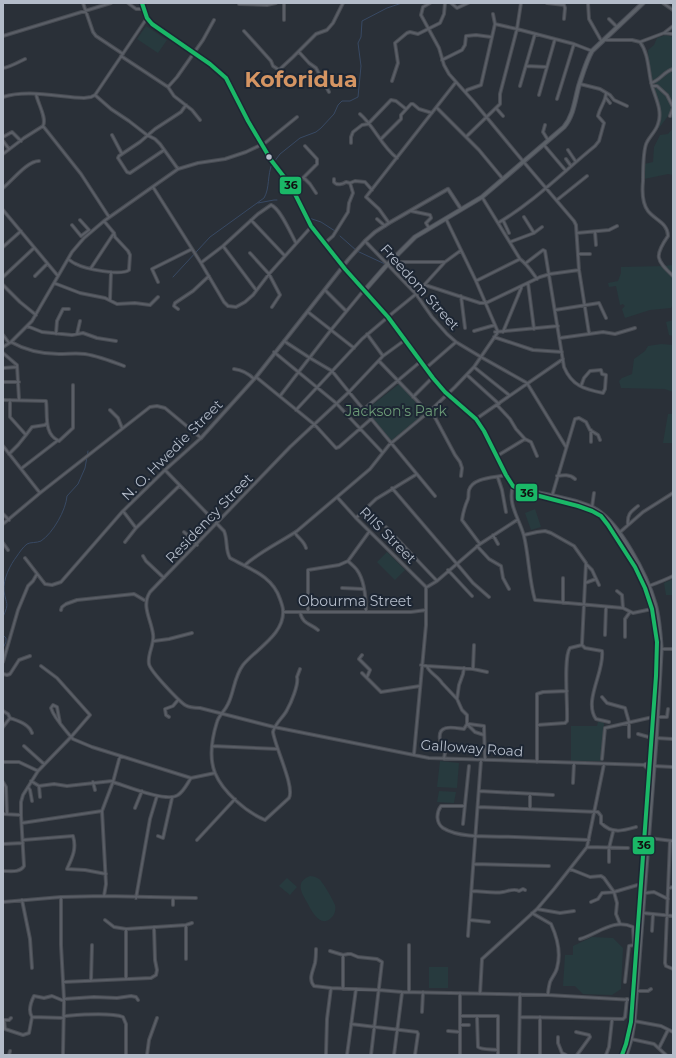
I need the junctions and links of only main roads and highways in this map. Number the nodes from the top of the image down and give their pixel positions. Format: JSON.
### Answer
{"nodes":[{"id":1,"x":142,"y":3,"type":"edge"},
{"id":2,"x":643,"y":3,"type":"edge"},
{"id":3,"x":365,"y":290,"type":"junction"},
{"id":4,"x":406,"y":339,"type":"junction"},
{"id":5,"x":448,"y":394,"type":"junction"},
{"id":6,"x":540,"y":495,"type":"junction"},
{"id":7,"x":578,"y":504,"type":"junction"},
{"id":8,"x":647,"y":587,"type":"junction"},
{"id":9,"x":656,"y":705,"type":"junction"},
{"id":10,"x":654,"y":738,"type":"junction"},
{"id":11,"x":651,"y":759,"type":"junction"},
{"id":12,"x":652,"y":765,"type":"junction"},
{"id":13,"x":650,"y":770,"type":"junction"},
{"id":14,"x":643,"y":894,"type":"junction"},
{"id":15,"x":636,"y":987,"type":"junction"},
{"id":16,"x":622,"y":1055,"type":"edge"},
{"id":17,"x":626,"y":1055,"type":"edge"}],
"edges":[{"from":1,"to":3,"type":"main road"},
{"from":2,"to":3,"type":"main road"},
{"from":3,"to":4,"type":"main road"},
{"from":4,"to":5,"type":"main road"},
{"from":4,"to":5,"type":"main road"},
{"from":5,"to":6,"type":"main road"},
{"from":6,"to":7,"type":"main road"},
{"from":6,"to":7,"type":"main road"},
{"from":7,"to":8,"type":"main road"},
{"from":7,"to":8,"type":"main road"},
{"from":8,"to":9,"type":"main road"},
{"from":8,"to":9,"type":"main road"},
{"from":9,"to":10,"type":"main road"},
{"from":10,"to":11,"type":"main road"},
{"from":10,"to":12,"type":"main road"},
{"from":11,"to":12,"type":"main road"},
{"from":11,"to":13,"type":"main road"},
{"from":12,"to":13,"type":"main road"},
{"from":12,"to":14,"type":"main road"},
{"from":13,"to":14,"type":"main road"},
{"from":14,"to":15,"type":"main road"},
{"from":14,"to":15,"type":"main road"},
{"from":15,"to":16,"type":"main road"},
{"from":15,"to":17,"type":"main road"}]}
